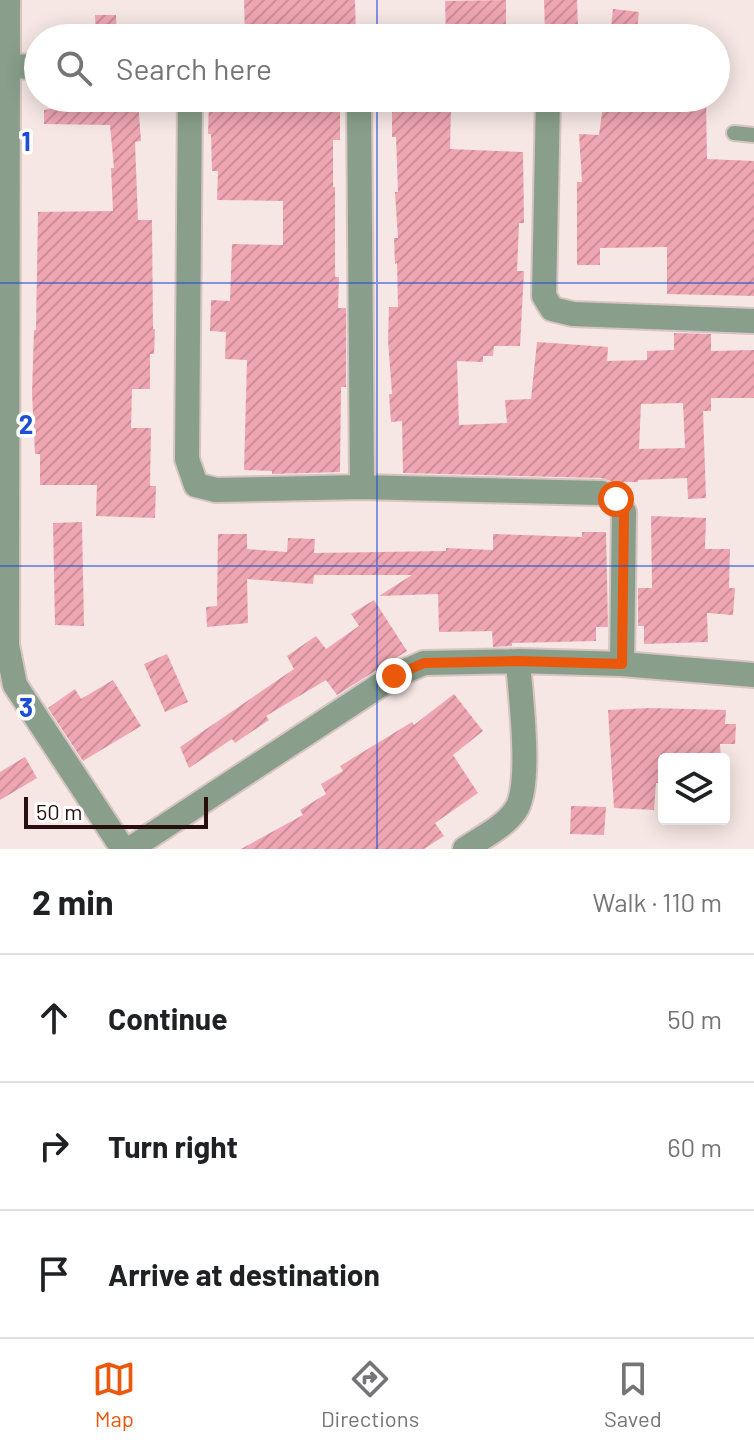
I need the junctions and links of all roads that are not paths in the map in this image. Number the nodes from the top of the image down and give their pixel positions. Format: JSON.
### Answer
{"nodes":[{"id":1,"x":8,"y":0,"type":"edge"},
{"id":2,"x":8,"y":66,"type":"junction"},
{"id":3,"x":24,"y":67,"type":"edge"},
{"id":4,"x":190,"y":112,"type":"edge"},
{"id":5,"x":359,"y":112,"type":"edge"},
{"id":6,"x":548,"y":112,"type":"edge"},
{"id":7,"x":734,"y":133,"type":"dead end"},
{"id":8,"x":754,"y":135,"type":"edge"},
{"id":9,"x":754,"y":321,"type":"edge"},
{"id":10,"x":362,"y":487,"type":"junction"},
{"id":11,"x":518,"y":661,"type":"junction"},
{"id":12,"x":622,"y":664,"type":"junction"},
{"id":13,"x":754,"y":675,"type":"edge"},
{"id":14,"x":7,"y":684,"type":"edge"},
{"id":15,"x":123,"y":849,"type":"edge"},
{"id":16,"x":130,"y":849,"type":"edge"},
{"id":17,"x":465,"y":849,"type":"edge"}],
"edges":[{"from":1,"to":2,"type":"street"},
{"from":2,"to":3,"type":"street"},
{"from":2,"to":14,"type":"street"},
{"from":4,"to":10,"type":"street"},
{"from":5,"to":10,"type":"street"},
{"from":6,"to":9,"type":"street"},
{"from":7,"to":8,"type":"lane"},
{"from":10,"to":12,"type":"street"},
{"from":11,"to":12,"type":"street"},
{"from":11,"to":16,"type":"street"},
{"from":11,"to":17,"type":"street"},
{"from":12,"to":13,"type":"street"},
{"from":14,"to":15,"type":"street"}]}
